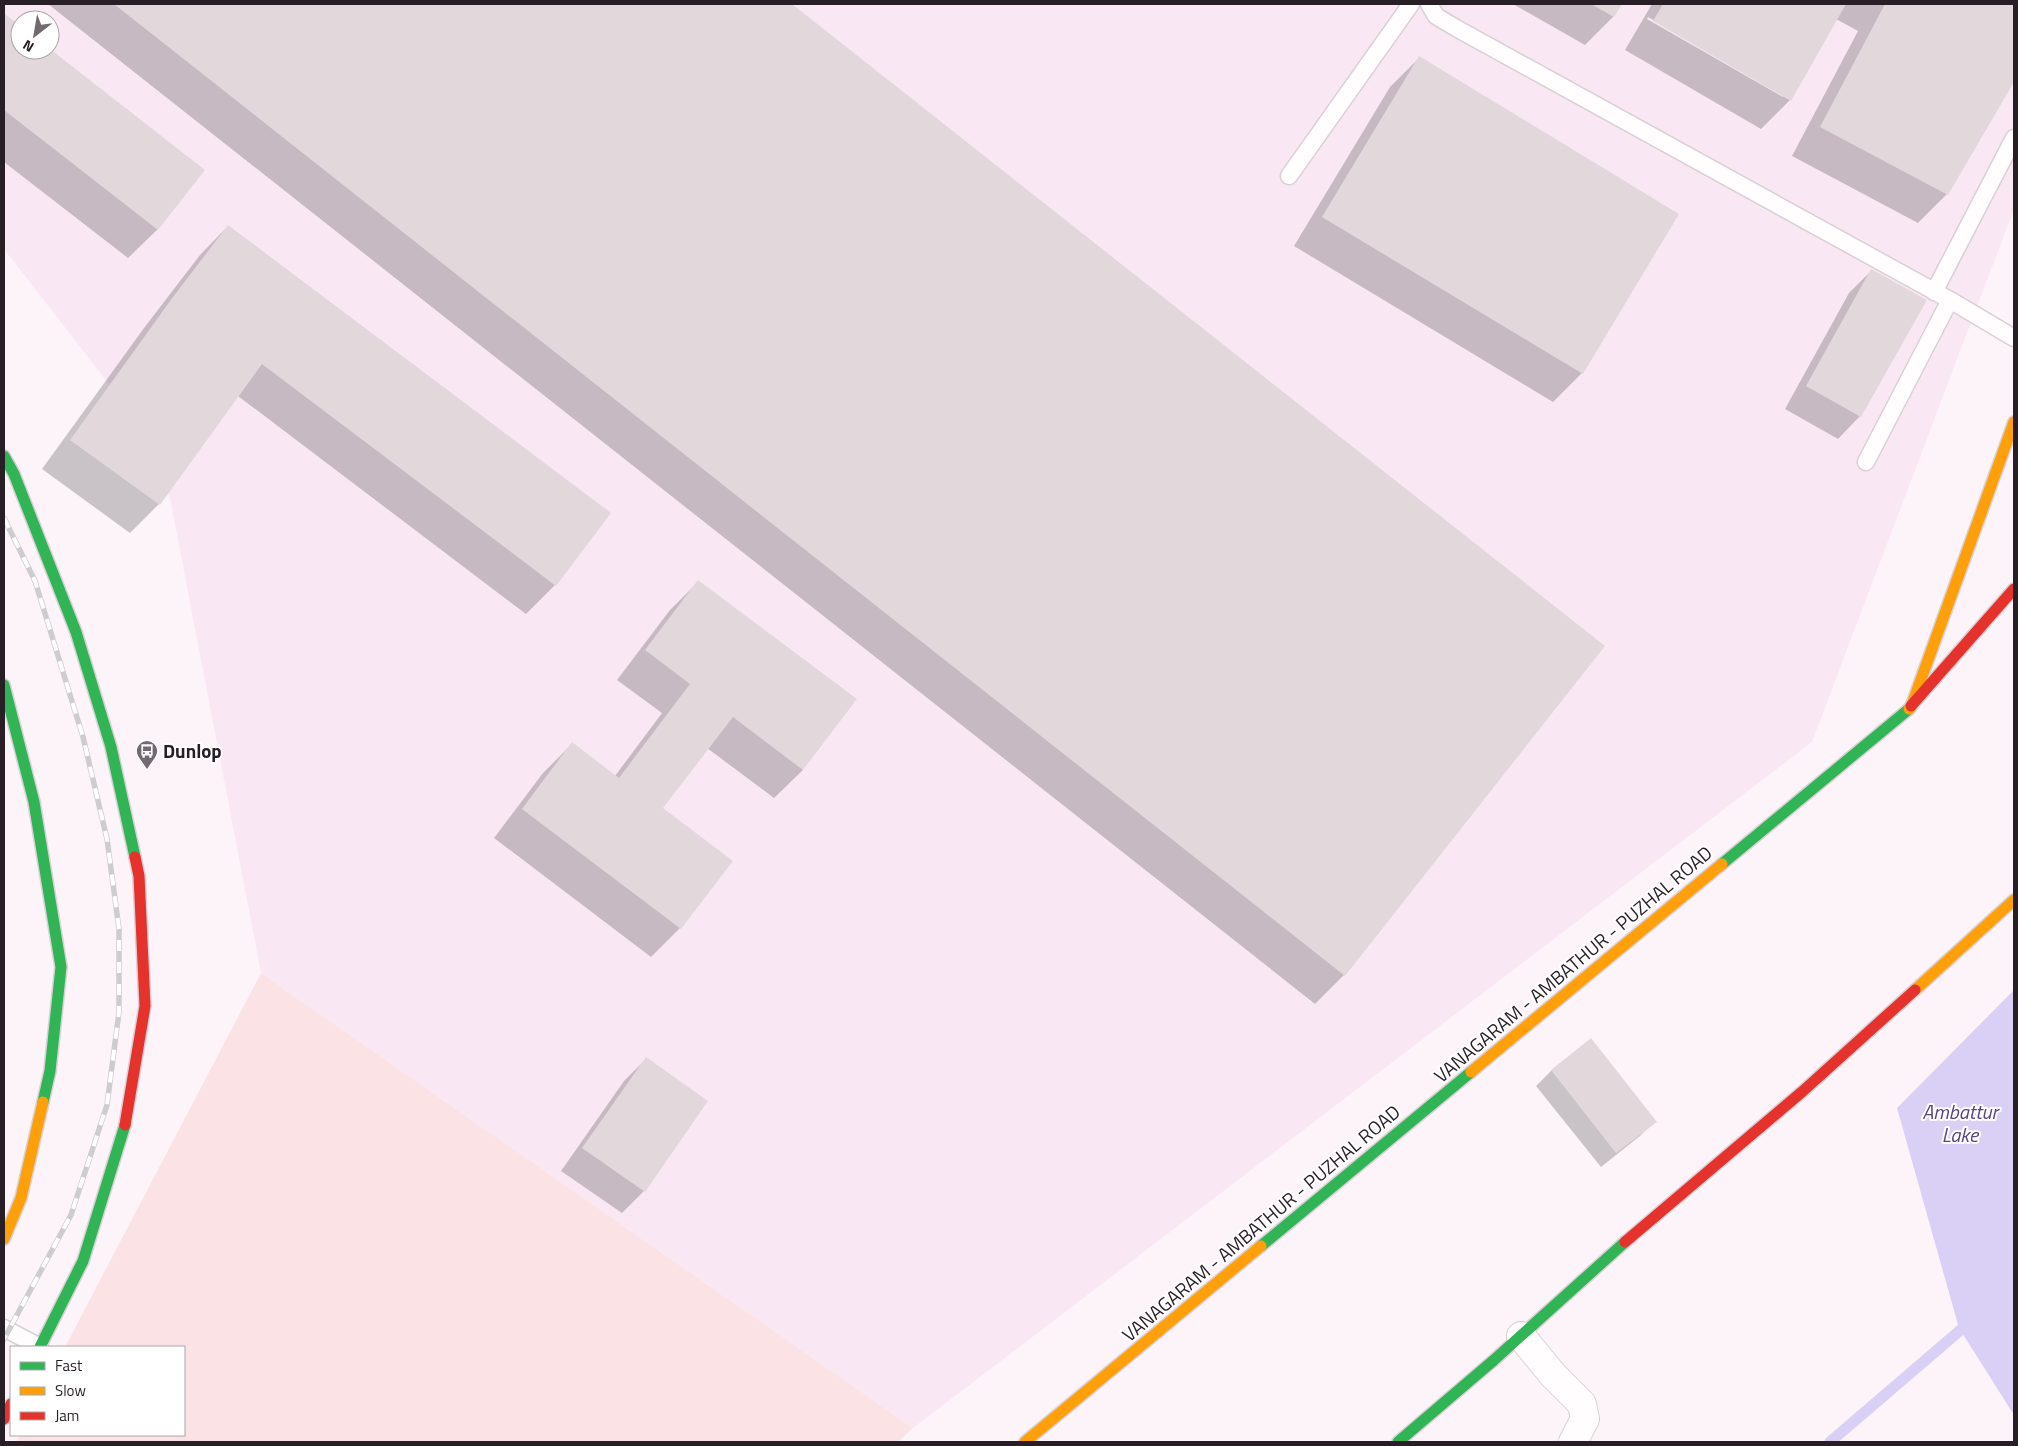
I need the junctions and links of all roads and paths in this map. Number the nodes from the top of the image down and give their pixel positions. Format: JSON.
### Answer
{"nodes":[{"id":1,"x":1411,"y":4,"type":"edge"},
{"id":2,"x":1429,"y":4,"type":"edge"},
{"id":3,"x":2014,"y":138,"type":"edge"},
{"id":4,"x":1289,"y":176,"type":"dead end"},
{"id":5,"x":1934,"y":292,"type":"junction"},
{"id":6,"x":1950,"y":300,"type":"junction"},
{"id":7,"x":2014,"y":338,"type":"edge"},
{"id":8,"x":2014,"y":422,"type":"edge"},
{"id":9,"x":4,"y":456,"type":"edge"},
{"id":10,"x":1866,"y":462,"type":"dead end"},
{"id":11,"x":2014,"y":589,"type":"edge"},
{"id":12,"x":4,"y":685,"type":"edge"},
{"id":13,"x":1911,"y":706,"type":"junction"},
{"id":14,"x":2014,"y":900,"type":"edge"},
{"id":15,"x":4,"y":1240,"type":"edge"},
{"id":16,"x":4,"y":1328,"type":"edge"},
{"id":17,"x":1521,"y":1336,"type":"junction"},
{"id":18,"x":38,"y":1346,"type":"edge"},
{"id":19,"x":40,"y":1346,"type":"edge"},
{"id":20,"x":10,"y":1406,"type":"edge"},
{"id":21,"x":4,"y":1419,"type":"edge"},
{"id":22,"x":1025,"y":1442,"type":"edge"},
{"id":23,"x":1398,"y":1442,"type":"edge"},
{"id":24,"x":1573,"y":1442,"type":"edge"}],
"edges":[{"from":1,"to":4,"type":"lane"},
{"from":2,"to":5,"type":"lane"},
{"from":3,"to":5,"type":"lane"},
{"from":5,"to":6,"type":"lane"},
{"from":6,"to":7,"type":"lane"},
{"from":6,"to":10,"type":"lane"},
{"from":8,"to":13,"type":"main road"},
{"from":9,"to":19,"type":"main road"},
{"from":11,"to":13,"type":"main road","name":"VANAGARAM - AMBATHUR - PUZHAL ROAD"},
{"from":12,"to":15,"type":"main road"},
{"from":13,"to":22,"type":"main road","name":"VANAGARAM - AMBATHUR - PUZHAL ROAD"},
{"from":14,"to":17,"type":"main road"},
{"from":16,"to":18,"type":"lane"},
{"from":17,"to":23,"type":"main road"},
{"from":17,"to":24,"type":"street"},
{"from":20,"to":21,"type":"main road"}]}
